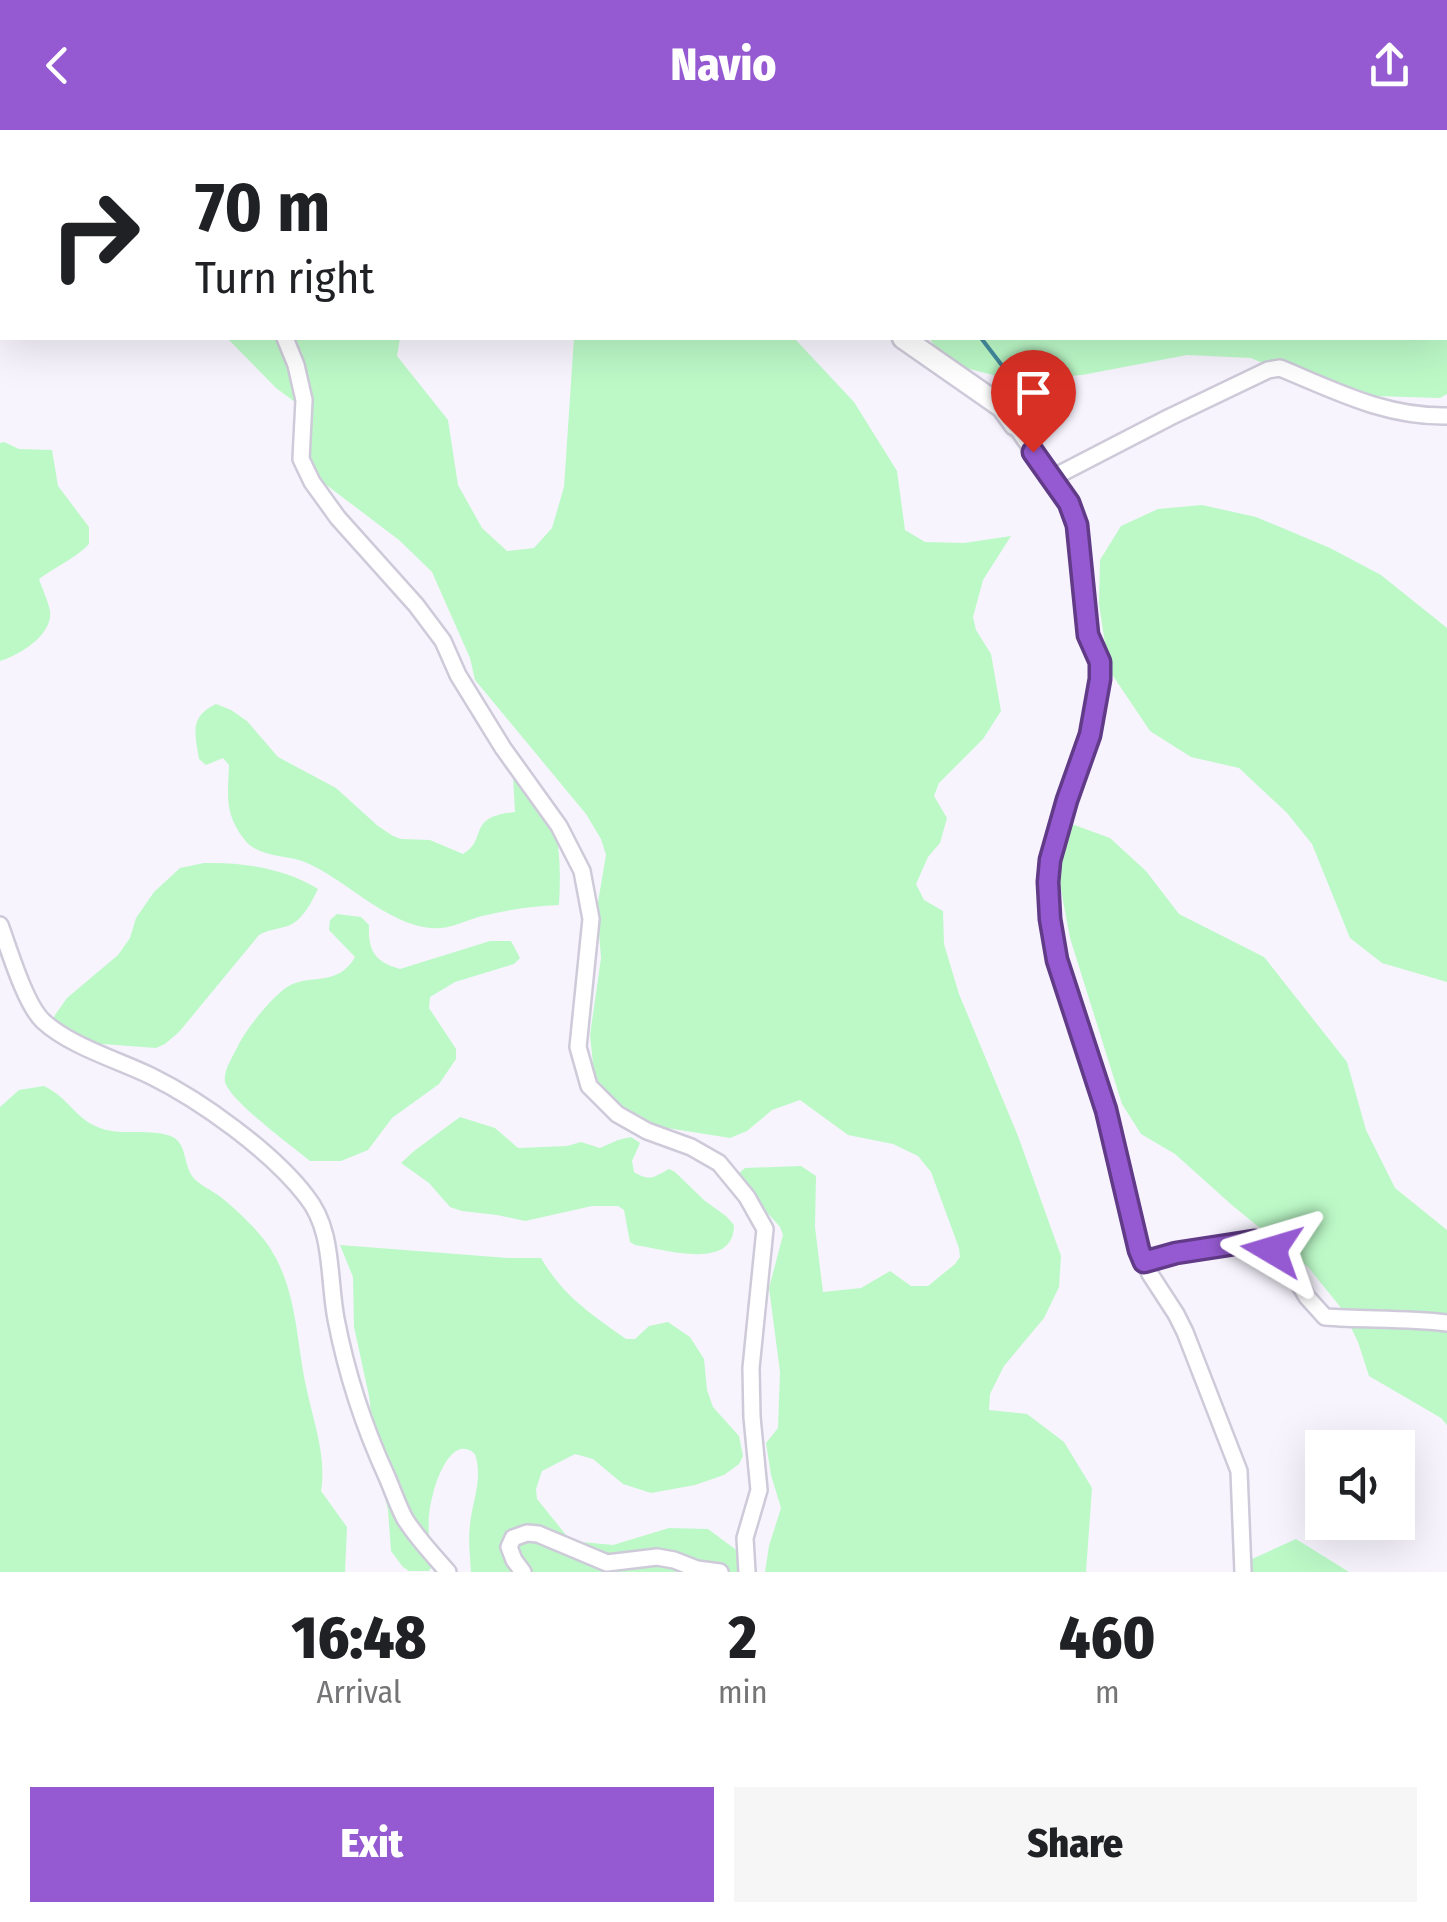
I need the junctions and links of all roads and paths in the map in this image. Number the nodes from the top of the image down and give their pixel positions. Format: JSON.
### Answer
{"nodes":[{"id":1,"x":285,"y":340,"type":"edge"},
{"id":2,"x":906,"y":340,"type":"edge"},
{"id":3,"x":1447,"y":416,"type":"edge"},
{"id":4,"x":1015,"y":425,"type":"joint"},
{"id":5,"x":1052,"y":478,"type":"junction"},
{"id":6,"x":0,"y":924,"type":"edge"},
{"id":7,"x":1144,"y":1262,"type":"junction"},
{"id":8,"x":1447,"y":1322,"type":"edge"},
{"id":9,"x":448,"y":1572,"type":"edge"},
{"id":10,"x":524,"y":1572,"type":"edge"},
{"id":11,"x":720,"y":1572,"type":"edge"},
{"id":12,"x":747,"y":1572,"type":"edge"},
{"id":13,"x":1243,"y":1572,"type":"edge"}],
"edges":[{"from":1,"to":12,"type":"street"},
{"from":2,"to":4,"type":"street"},
{"from":3,"to":5,"type":"street"},
{"from":4,"to":5,"type":"street"},
{"from":5,"to":7,"type":"street"},
{"from":6,"to":9,"type":"street"},
{"from":7,"to":8,"type":"street"},
{"from":7,"to":13,"type":"street"},
{"from":10,"to":11,"type":"street"}]}
